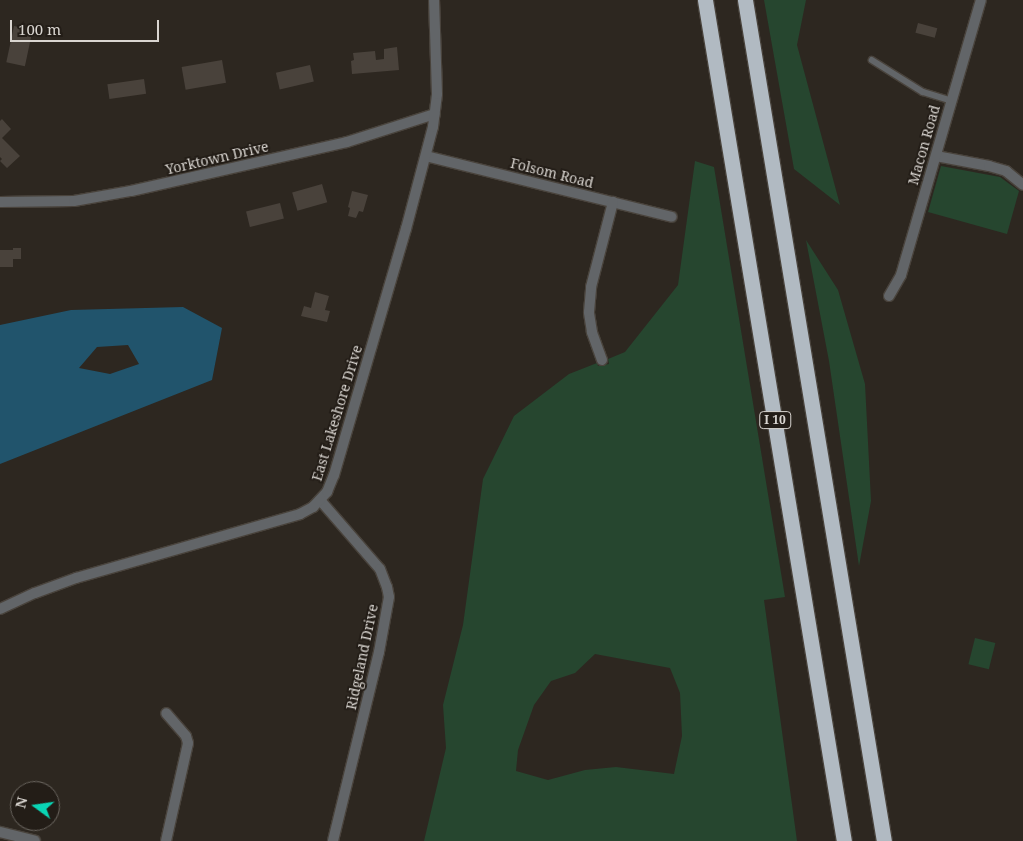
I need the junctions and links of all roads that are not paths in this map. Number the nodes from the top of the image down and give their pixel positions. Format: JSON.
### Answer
{"nodes":[{"id":1,"x":434,"y":0,"type":"edge"},
{"id":2,"x":705,"y":0,"type":"edge"},
{"id":3,"x":745,"y":0,"type":"edge"},
{"id":4,"x":981,"y":0,"type":"edge"},
{"id":5,"x":872,"y":60,"type":"dead end"},
{"id":6,"x":952,"y":101,"type":"junction"},
{"id":7,"x":435,"y":114,"type":"junction"},
{"id":8,"x":426,"y":156,"type":"junction"},
{"id":9,"x":936,"y":156,"type":"junction"},
{"id":10,"x":1023,"y":185,"type":"edge"},
{"id":11,"x":0,"y":202,"type":"edge"},
{"id":12,"x":613,"y":202,"type":"junction"},
{"id":13,"x":672,"y":217,"type":"dead end"},
{"id":14,"x":889,"y":296,"type":"dead end"},
{"id":15,"x":602,"y":360,"type":"dead end"},
{"id":16,"x":320,"y":500,"type":"junction"},
{"id":17,"x":0,"y":609,"type":"edge"},
{"id":18,"x":166,"y":713,"type":"dead end"},
{"id":19,"x":0,"y":832,"type":"edge"},
{"id":20,"x":35,"y":841,"type":"edge"},
{"id":21,"x":166,"y":841,"type":"edge"},
{"id":22,"x":333,"y":841,"type":"edge"},
{"id":23,"x":844,"y":841,"type":"edge"},
{"id":24,"x":884,"y":841,"type":"edge"}],
"edges":[{"from":1,"to":7,"type":"street","name":"East Lakeshore Drive"},
{"from":2,"to":23,"type":"highway","number":"I 10"},
{"from":3,"to":24,"type":"highway"},
{"from":4,"to":6,"type":"street","name":"Macon Road"},
{"from":5,"to":6,"type":"lane"},
{"from":6,"to":9,"type":"street","name":"Macon Road"},
{"from":7,"to":8,"type":"street","name":"East Lakeshore Drive"},
{"from":7,"to":11,"type":"street","name":"Yorktown Drive"},
{"from":8,"to":12,"type":"street","name":"Folsom Road"},
{"from":8,"to":16,"type":"street","name":"East Lakeshore Drive"},
{"from":9,"to":10,"type":"street"},
{"from":9,"to":14,"type":"street","name":"Macon Road"},
{"from":12,"to":13,"type":"street","name":"Folsom Road"},
{"from":12,"to":15,"type":"street"},
{"from":16,"to":17,"type":"street","name":"East Lakeshore Drive"},
{"from":16,"to":22,"type":"street","name":"Ridgeland Drive"},
{"from":18,"to":21,"type":"street"},
{"from":19,"to":20,"type":"street"}]}
